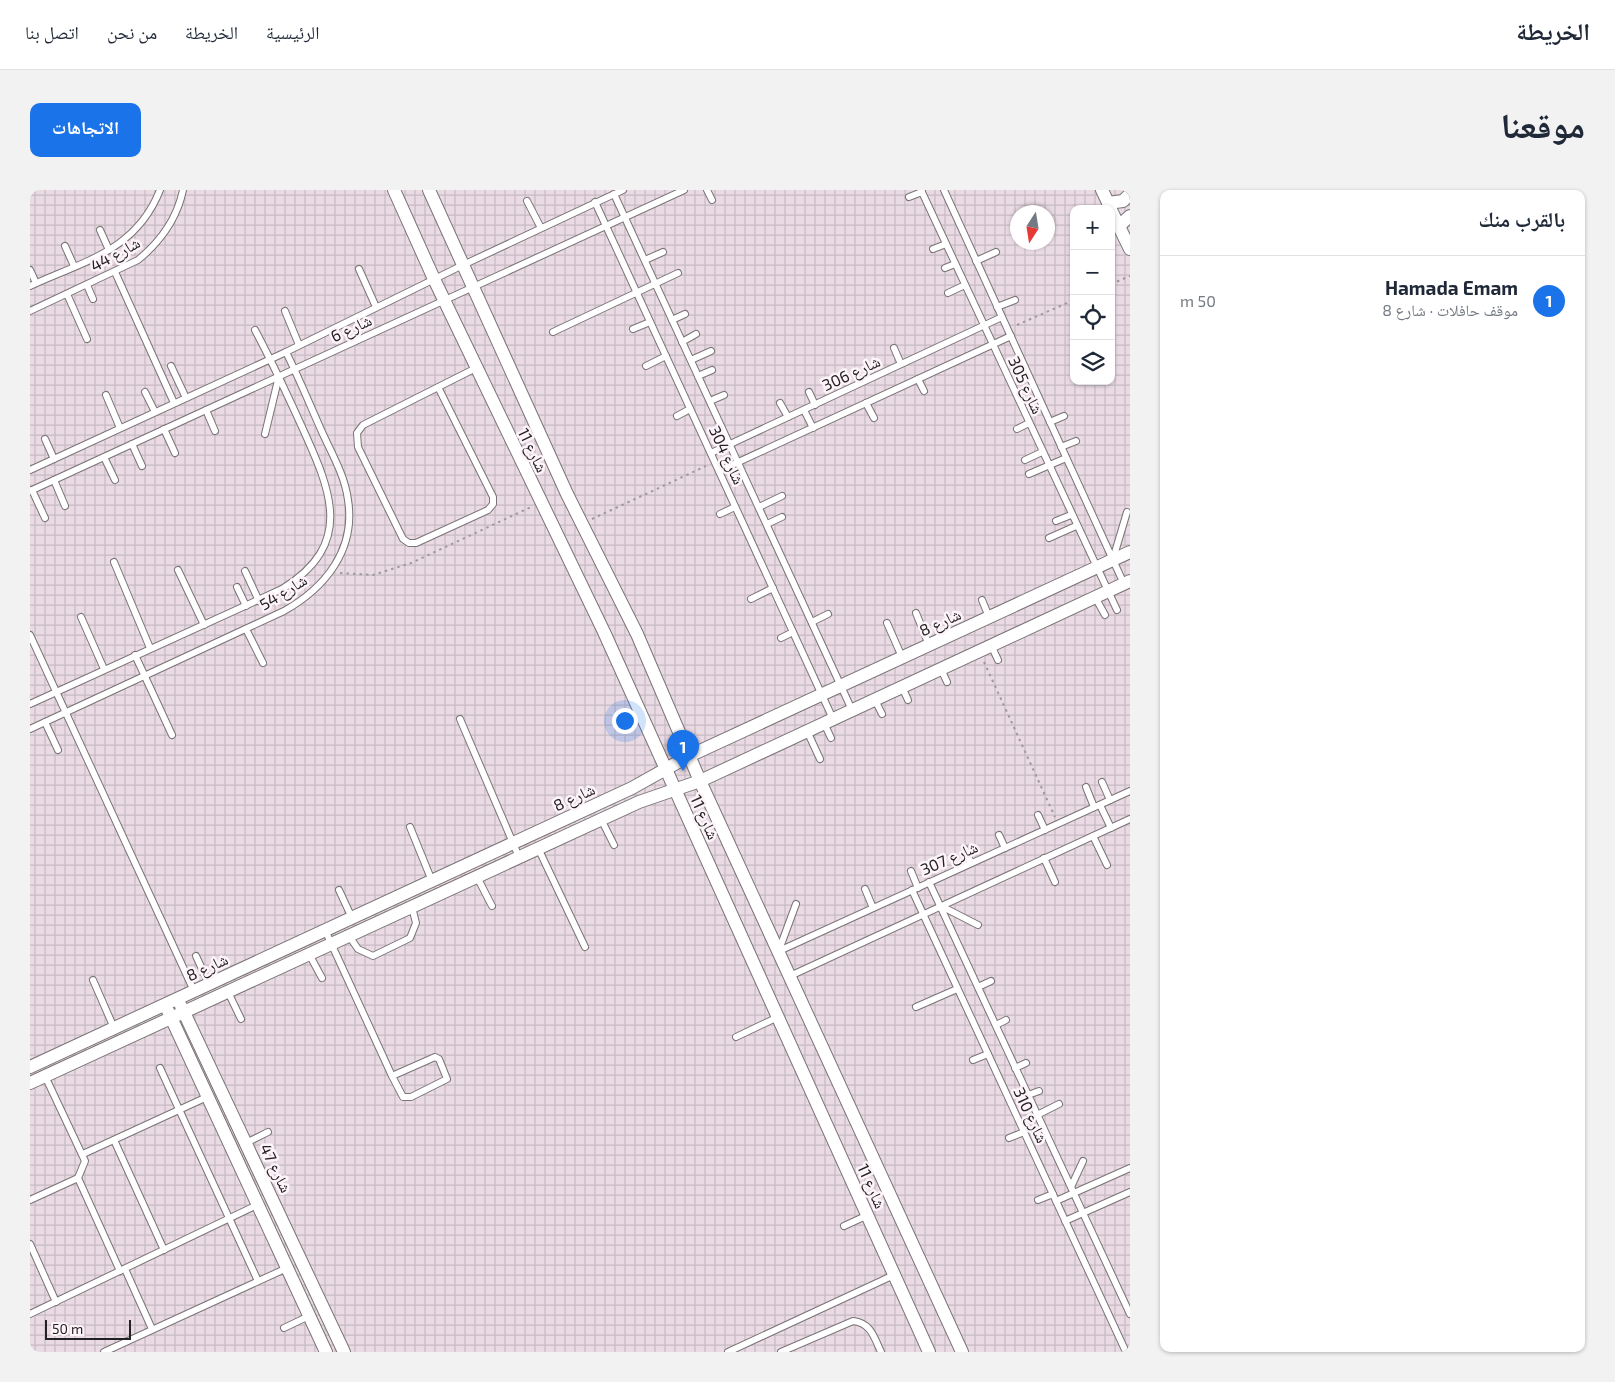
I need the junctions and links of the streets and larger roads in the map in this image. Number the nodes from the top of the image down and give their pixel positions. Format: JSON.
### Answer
{"nodes":[{"id":1,"x":394,"y":190,"type":"edge"},
{"id":2,"x":429,"y":190,"type":"edge"},
{"id":3,"x":1102,"y":190,"type":"edge"},
{"id":4,"x":1130,"y":194,"type":"edge"},
{"id":5,"x":1109,"y":205,"type":"edge"},
{"id":6,"x":1114,"y":205,"type":"edge"},
{"id":7,"x":1130,"y":216,"type":"edge"},
{"id":8,"x":1115,"y":218,"type":"edge"},
{"id":9,"x":1119,"y":226,"type":"junction"},
{"id":10,"x":1130,"y":249,"type":"edge"},
{"id":11,"x":1130,"y":552,"type":"edge"},
{"id":12,"x":1127,"y":582,"type":"edge"},
{"id":13,"x":689,"y":756,"type":"junction"},
{"id":14,"x":665,"y":769,"type":"junction"},
{"id":15,"x":700,"y":780,"type":"junction"},
{"id":16,"x":674,"y":790,"type":"junction"},
{"id":17,"x":177,"y":999,"type":"junction"},
{"id":18,"x":164,"y":1005,"type":"junction"},
{"id":19,"x":184,"y":1012,"type":"junction"},
{"id":20,"x":171,"y":1018,"type":"junction"},
{"id":21,"x":30,"y":1067,"type":"edge"},
{"id":22,"x":30,"y":1083,"type":"edge"},
{"id":23,"x":326,"y":1352,"type":"edge"},
{"id":24,"x":344,"y":1352,"type":"edge"},
{"id":25,"x":929,"y":1352,"type":"edge"},
{"id":26,"x":962,"y":1352,"type":"edge"}],
"edges":[{"from":1,"to":14,"type":"street","name":"شارع 11"},
{"from":2,"to":13,"type":"street","name":"شارع 11"},
{"from":3,"to":5,"type":"street"},
{"from":4,"to":6,"type":"street"},
{"from":7,"to":9,"type":"street"},
{"from":8,"to":9,"type":"street"},
{"from":9,"to":10,"type":"street"},
{"from":11,"to":13,"type":"street","name":"شارع 8"},
{"from":12,"to":15,"type":"street","name":"شارع 8"},
{"from":13,"to":14,"type":"street","name":"شارع 8"},
{"from":13,"to":15,"type":"street","name":"شارع 11"},
{"from":14,"to":16,"type":"street","name":"شارع 11"},
{"from":14,"to":17,"type":"street","name":"شارع 8"},
{"from":15,"to":16,"type":"street","name":"شارع 8"},
{"from":15,"to":26,"type":"street","name":"شارع 11"},
{"from":16,"to":19,"type":"street","name":"شارع 8"},
{"from":16,"to":25,"type":"street","name":"شارع 11"},
{"from":17,"to":18,"type":"street","name":"شارع 8"},
{"from":17,"to":19,"type":"street","name":"شارع 47"},
{"from":18,"to":20,"type":"street","name":"شارع 47"},
{"from":18,"to":21,"type":"street","name":"شارع 8"},
{"from":19,"to":20,"type":"street","name":"شارع 8"},
{"from":19,"to":24,"type":"street","name":"شارع 47"},
{"from":20,"to":22,"type":"street","name":"شارع 8"},
{"from":20,"to":23,"type":"street","name":"شارع 47"}]}
